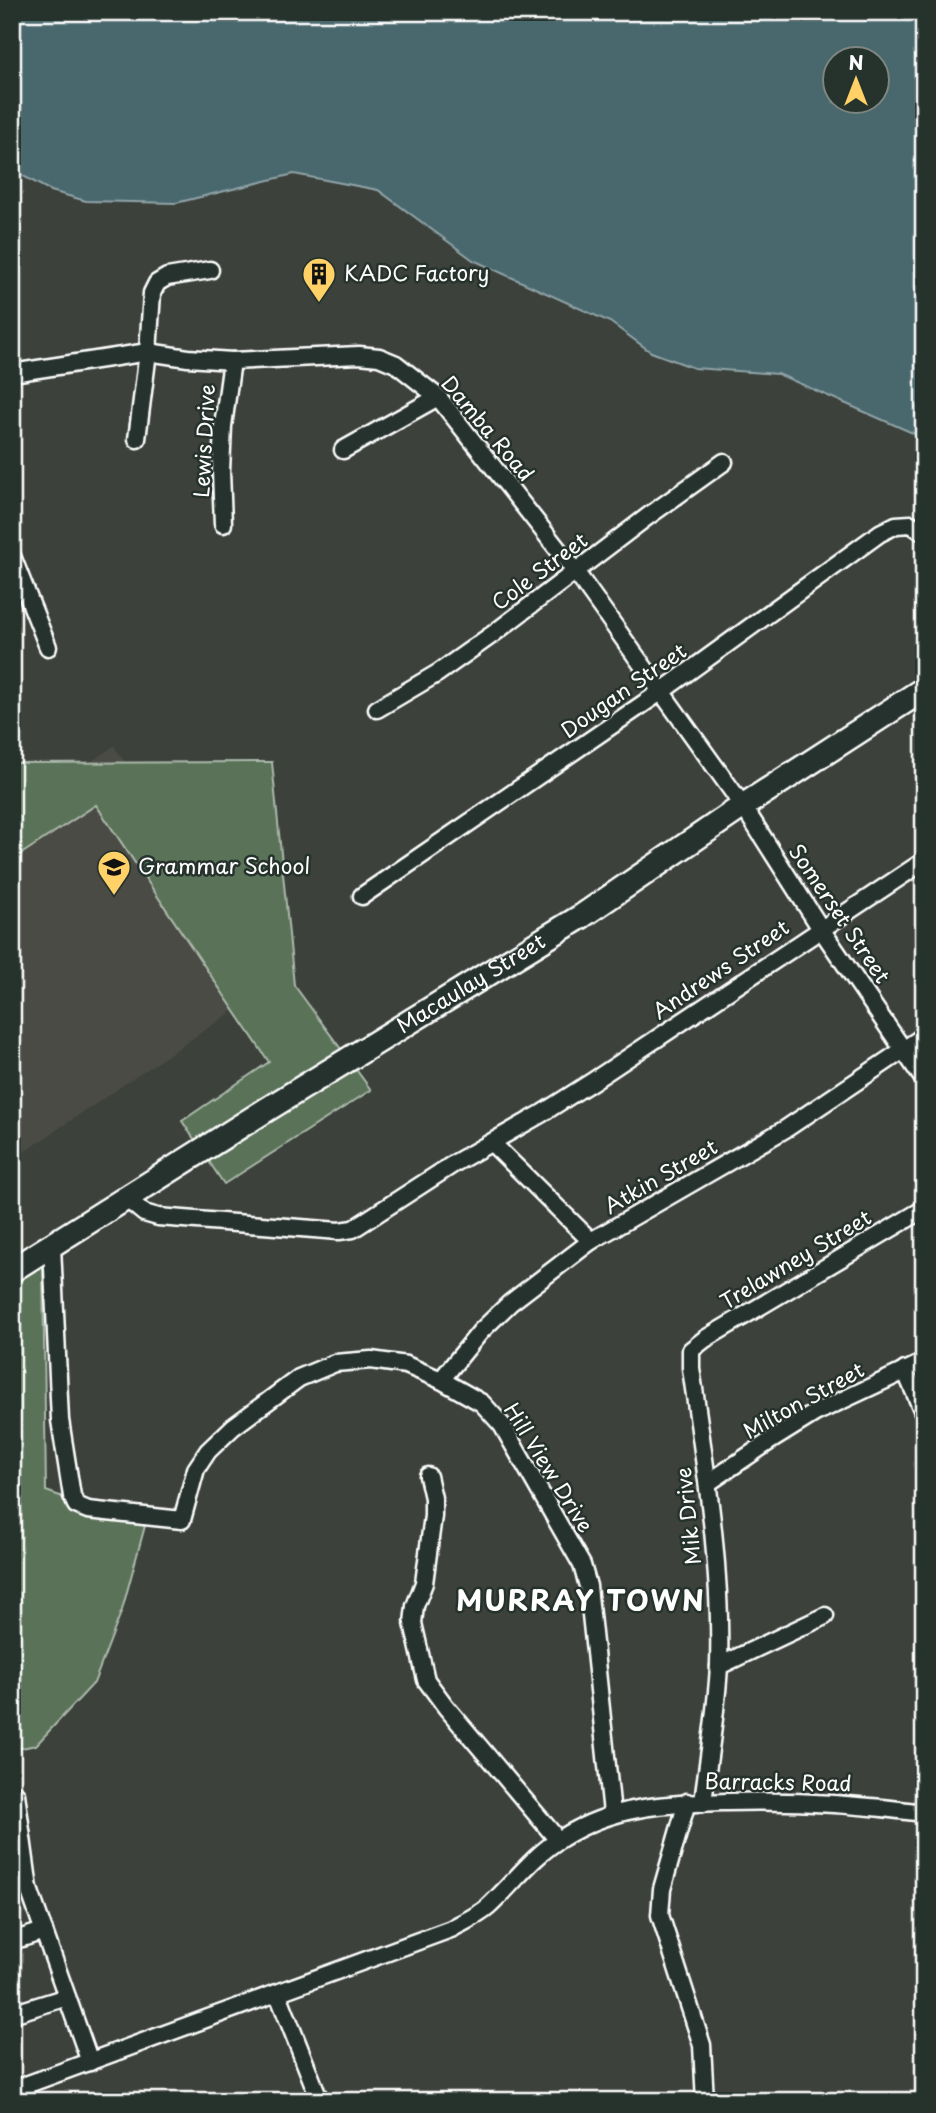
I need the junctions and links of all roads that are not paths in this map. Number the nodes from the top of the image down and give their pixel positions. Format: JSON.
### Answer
{"nodes":[{"id":1,"x":210,"y":270,"type":"dead end"},
{"id":2,"x":148,"y":352,"type":"junction"},
{"id":3,"x":232,"y":361,"type":"junction"},
{"id":4,"x":12,"y":373,"type":"edge"},
{"id":5,"x":438,"y":397,"type":"junction"},
{"id":6,"x":136,"y":439,"type":"dead end"},
{"id":7,"x":343,"y":450,"type":"dead end"},
{"id":8,"x":724,"y":462,"type":"dead end"},
{"id":9,"x":223,"y":524,"type":"dead end"},
{"id":10,"x":917,"y":528,"type":"edge"},
{"id":11,"x":12,"y":556,"type":"edge"},
{"id":12,"x":575,"y":571,"type":"junction"},
{"id":13,"x":48,"y":648,"type":"dead end"},
{"id":14,"x":924,"y":689,"type":"edge"},
{"id":15,"x":662,"y":691,"type":"junction"},
{"id":16,"x":377,"y":709,"type":"dead end"},
{"id":17,"x":743,"y":806,"type":"junction"},
{"id":18,"x":924,"y":861,"type":"edge"},
{"id":19,"x":362,"y":896,"type":"dead end"},
{"id":20,"x":821,"y":929,"type":"junction"},
{"id":21,"x":924,"y":1036,"type":"edge"},
{"id":22,"x":904,"y":1049,"type":"junction"},
{"id":23,"x":924,"y":1080,"type":"edge"},
{"id":24,"x":492,"y":1143,"type":"junction"},
{"id":25,"x":127,"y":1199,"type":"junction"},
{"id":26,"x":924,"y":1209,"type":"edge"},
{"id":27,"x":591,"y":1241,"type":"junction"},
{"id":28,"x":52,"y":1246,"type":"junction"},
{"id":29,"x":12,"y":1270,"type":"edge"},
{"id":30,"x":691,"y":1350,"type":"joint"},
{"id":31,"x":924,"y":1362,"type":"edge"},
{"id":32,"x":905,"y":1370,"type":"junction"},
{"id":33,"x":441,"y":1380,"type":"junction"},
{"id":34,"x":924,"y":1414,"type":"edge"},
{"id":35,"x":428,"y":1476,"type":"dead end"},
{"id":36,"x":708,"y":1483,"type":"junction"},
{"id":37,"x":825,"y":1616,"type":"dead end"},
{"id":38,"x":719,"y":1666,"type":"junction"},
{"id":39,"x":16,"y":1794,"type":"dead end"},
{"id":40,"x":695,"y":1802,"type":"junction"},
{"id":41,"x":924,"y":1812,"type":"edge"},
{"id":42,"x":612,"y":1813,"type":"junction"},
{"id":43,"x":558,"y":1840,"type":"junction"},
{"id":44,"x":44,"y":1931,"type":"junction"},
{"id":45,"x":12,"y":1941,"type":"edge"},
{"id":46,"x":278,"y":1994,"type":"junction"},
{"id":47,"x":67,"y":1997,"type":"junction"},
{"id":48,"x":12,"y":2014,"type":"edge"},
{"id":49,"x":90,"y":2062,"type":"junction"},
{"id":50,"x":12,"y":2090,"type":"edge"},
{"id":51,"x":320,"y":2101,"type":"edge"},
{"id":52,"x":705,"y":2101,"type":"edge"}],
"edges":[{"from":1,"to":2,"type":"street"},
{"from":2,"to":3,"type":"street","name":"Damba Road"},
{"from":2,"to":4,"type":"street","name":"Damba Road"},
{"from":2,"to":6,"type":"street"},
{"from":3,"to":5,"type":"street","name":"Damba Road"},
{"from":3,"to":9,"type":"street","name":"Lewis Drive"},
{"from":5,"to":7,"type":"street"},
{"from":5,"to":12,"type":"street","name":"Damba Road"},
{"from":8,"to":12,"type":"street","name":"Cole Street"},
{"from":10,"to":15,"type":"street","name":"Dougan Street"},
{"from":11,"to":13,"type":"street"},
{"from":12,"to":15,"type":"street","name":"Damba Road"},
{"from":12,"to":16,"type":"street","name":"Cole Street"},
{"from":14,"to":17,"type":"street","name":"Macaulay Street"},
{"from":15,"to":17,"type":"street","name":"Damba Road"},
{"from":15,"to":19,"type":"street","name":"Dougan Street"},
{"from":17,"to":20,"type":"street","name":"Somerset Street"},
{"from":17,"to":25,"type":"street","name":"Macaulay Street"},
{"from":18,"to":20,"type":"street","name":"Andrews Street"},
{"from":20,"to":22,"type":"street","name":"Somerset Street"},
{"from":20,"to":24,"type":"street","name":"Andrews Street"},
{"from":21,"to":22,"type":"street","name":"Atkin Street"},
{"from":22,"to":23,"type":"street","name":"Somerset Street"},
{"from":22,"to":27,"type":"street","name":"Atkin Street"},
{"from":24,"to":25,"type":"street","name":"Andrews Street"},
{"from":24,"to":27,"type":"street"},
{"from":25,"to":28,"type":"street","name":"Macaulay Street"},
{"from":26,"to":30,"type":"street","name":"Trelawney Street"},
{"from":27,"to":33,"type":"street","name":"Atkin Street"},
{"from":28,"to":29,"type":"street","name":"Macaulay Street"},
{"from":28,"to":33,"type":"street","name":"Hill View Drive"},
{"from":30,"to":36,"type":"street","name":"Mik Drive"},
{"from":31,"to":32,"type":"street","name":"Milton Street"},
{"from":32,"to":34,"type":"street"},
{"from":32,"to":36,"type":"street","name":"Milton Street"},
{"from":33,"to":42,"type":"street","name":"Hill View Drive"},
{"from":35,"to":43,"type":"street"},
{"from":36,"to":38,"type":"street","name":"Mik Drive"},
{"from":37,"to":38,"type":"street"},
{"from":38,"to":40,"type":"street","name":"Mik Drive"},
{"from":39,"to":44,"type":"street"},
{"from":40,"to":41,"type":"street","name":"Barracks Road"},
{"from":40,"to":42,"type":"street"},
{"from":40,"to":52,"type":"street","name":"Barracks Road"},
{"from":42,"to":43,"type":"street"},
{"from":43,"to":46,"type":"street"},
{"from":44,"to":45,"type":"street"},
{"from":44,"to":47,"type":"street"},
{"from":46,"to":49,"type":"street"},
{"from":46,"to":51,"type":"street"},
{"from":47,"to":48,"type":"street"},
{"from":47,"to":49,"type":"street"},
{"from":49,"to":50,"type":"street"}]}
